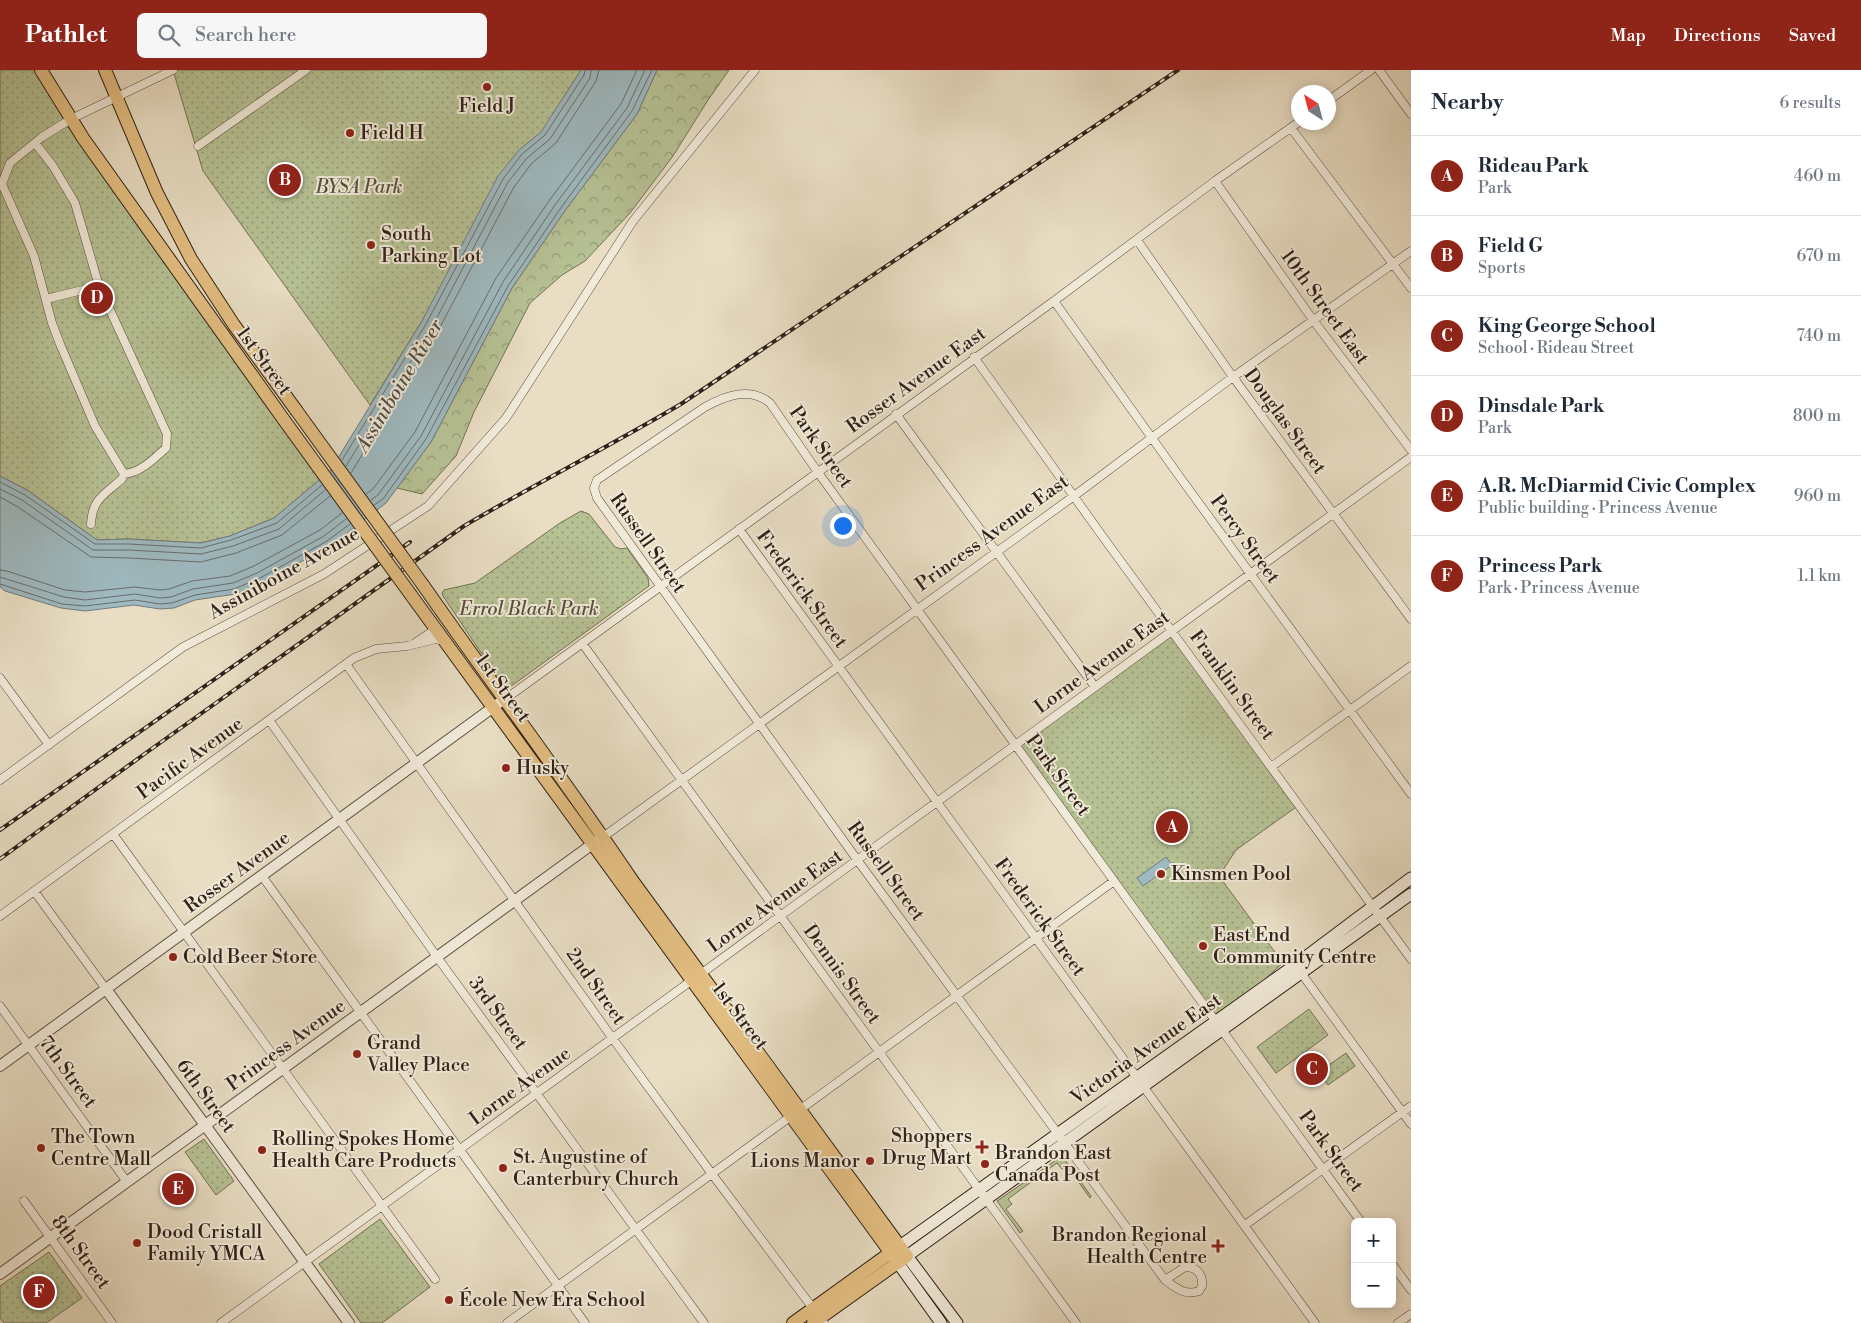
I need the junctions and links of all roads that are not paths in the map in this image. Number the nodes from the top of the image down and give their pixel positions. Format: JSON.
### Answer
{"nodes":[{"id":1,"x":41,"y":70,"type":"edge"},
{"id":2,"x":105,"y":70,"type":"edge"},
{"id":3,"x":173,"y":70,"type":"edge"},
{"id":4,"x":306,"y":70,"type":"edge"},
{"id":5,"x":755,"y":70,"type":"edge"},
{"id":6,"x":1370,"y":70,"type":"edge"},
{"id":7,"x":1379,"y":70,"type":"edge"},
{"id":8,"x":1336,"y":95,"type":"edge"},
{"id":9,"x":116,"y":97,"type":"junction"},
{"id":10,"x":1411,"y":114,"type":"edge"},
{"id":11,"x":71,"y":119,"type":"junction"},
{"id":12,"x":1291,"y":128,"type":"edge"},
{"id":13,"x":1292,"y":130,"type":"edge"},
{"id":14,"x":34,"y":143,"type":"junction"},
{"id":15,"x":198,"y":146,"type":"dead end"},
{"id":16,"x":1215,"y":181,"type":"junction"},
{"id":17,"x":1137,"y":240,"type":"junction"},
{"id":18,"x":1411,"y":250,"type":"edge"},
{"id":19,"x":1393,"y":264,"type":"junction"},
{"id":20,"x":99,"y":286,"type":"junction"},
{"id":21,"x":1411,"y":288,"type":"edge"},
{"id":22,"x":46,"y":299,"type":"junction"},
{"id":23,"x":1054,"y":301,"type":"junction"},
{"id":24,"x":1313,"y":320,"type":"junction"},
{"id":25,"x":974,"y":357,"type":"junction"},
{"id":26,"x":1233,"y":378,"type":"junction"},
{"id":27,"x":896,"y":414,"type":"junction"},
{"id":28,"x":1153,"y":438,"type":"junction"},
{"id":29,"x":1411,"y":450,"type":"edge"},
{"id":30,"x":1411,"y":457,"type":"edge"},
{"id":31,"x":817,"y":472,"type":"junction"},
{"id":32,"x":124,"y":474,"type":"junction"},
{"id":33,"x":601,"y":478,"type":"joint"},
{"id":34,"x":1074,"y":496,"type":"junction"},
{"id":35,"x":1333,"y":513,"type":"junction"},
{"id":36,"x":91,"y":524,"type":"dead end"},
{"id":37,"x":739,"y":529,"type":"junction"},
{"id":38,"x":996,"y":551,"type":"junction"},
{"id":39,"x":1250,"y":574,"type":"junction"},
{"id":40,"x":660,"y":587,"type":"junction"},
{"id":41,"x":917,"y":609,"type":"junction"},
{"id":42,"x":1411,"y":619,"type":"edge"},
{"id":43,"x":1172,"y":631,"type":"junction"},
{"id":44,"x":431,"y":632,"type":"junction"},
{"id":45,"x":582,"y":643,"type":"junction"},
{"id":46,"x":407,"y":646,"type":"junction"},
{"id":47,"x":450,"y":646,"type":"junction"},
{"id":48,"x":346,"y":664,"type":"junction"},
{"id":49,"x":838,"y":666,"type":"junction"},
{"id":50,"x":1411,"y":666,"type":"edge"},
{"id":51,"x":482,"y":671,"type":"junction"},
{"id":52,"x":0,"y":678,"type":"edge"},
{"id":53,"x":1095,"y":686,"type":"junction"},
{"id":54,"x":499,"y":703,"type":"junction"},
{"id":55,"x":1349,"y":710,"type":"junction"},
{"id":56,"x":269,"y":720,"type":"junction"},
{"id":57,"x":759,"y":723,"type":"junction"},
{"id":58,"x":49,"y":744,"type":"junction"},
{"id":59,"x":1016,"y":744,"type":"junction"},
{"id":60,"x":417,"y":763,"type":"junction"},
{"id":61,"x":1271,"y":767,"type":"junction"},
{"id":62,"x":0,"y":780,"type":"edge"},
{"id":63,"x":681,"y":781,"type":"junction"},
{"id":64,"x":1411,"y":794,"type":"edge"},
{"id":65,"x":937,"y":803,"type":"junction"},
{"id":66,"x":340,"y":820,"type":"junction"},
{"id":67,"x":113,"y":834,"type":"junction"},
{"id":68,"x":598,"y":840,"type":"junction"},
{"id":69,"x":858,"y":861,"type":"junction"},
{"id":70,"x":262,"y":876,"type":"junction"},
{"id":71,"x":1411,"y":878,"type":"edge"},
{"id":72,"x":1114,"y":881,"type":"junction"},
{"id":73,"x":34,"y":891,"type":"junction"},
{"id":74,"x":1411,"y":894,"type":"edge"},
{"id":75,"x":516,"y":900,"type":"junction"},
{"id":76,"x":1373,"y":906,"type":"junction"},
{"id":77,"x":0,"y":916,"type":"edge"},
{"id":78,"x":780,"y":917,"type":"junction"},
{"id":79,"x":1380,"y":917,"type":"junction"},
{"id":80,"x":184,"y":932,"type":"junction"},
{"id":81,"x":1036,"y":938,"type":"junction"},
{"id":82,"x":437,"y":957,"type":"junction"},
{"id":83,"x":1411,"y":959,"type":"edge"},
{"id":84,"x":1298,"y":969,"type":"junction"},
{"id":85,"x":696,"y":978,"type":"junction"},
{"id":86,"x":106,"y":988,"type":"junction"},
{"id":87,"x":957,"y":995,"type":"junction"},
{"id":88,"x":0,"y":1006,"type":"edge"},
{"id":89,"x":360,"y":1013,"type":"junction"},
{"id":90,"x":1220,"y":1026,"type":"junction"},
{"id":91,"x":613,"y":1039,"type":"junction"},
{"id":92,"x":28,"y":1045,"type":"junction"},
{"id":93,"x":878,"y":1052,"type":"junction"},
{"id":94,"x":0,"y":1066,"type":"edge"},
{"id":95,"x":283,"y":1069,"type":"junction"},
{"id":96,"x":1140,"y":1081,"type":"junction"},
{"id":97,"x":537,"y":1094,"type":"junction"},
{"id":98,"x":1411,"y":1106,"type":"edge"},
{"id":99,"x":1402,"y":1112,"type":"junction"},
{"id":100,"x":796,"y":1113,"type":"junction"},
{"id":101,"x":1411,"y":1124,"type":"edge"},
{"id":102,"x":205,"y":1125,"type":"junction"},
{"id":103,"x":1060,"y":1138,"type":"junction"},
{"id":104,"x":460,"y":1150,"type":"junction"},
{"id":105,"x":1323,"y":1169,"type":"junction"},
{"id":106,"x":712,"y":1174,"type":"junction"},
{"id":107,"x":127,"y":1182,"type":"junction"},
{"id":108,"x":982,"y":1195,"type":"junction"},
{"id":109,"x":24,"y":1201,"type":"dead end"},
{"id":110,"x":382,"y":1206,"type":"junction"},
{"id":111,"x":1358,"y":1218,"type":"edge"},
{"id":112,"x":1244,"y":1225,"type":"junction"},
{"id":113,"x":636,"y":1229,"type":"junction"},
{"id":114,"x":50,"y":1238,"type":"junction"},
{"id":115,"x":899,"y":1254,"type":"junction"},
{"id":116,"x":305,"y":1262,"type":"junction"},
{"id":117,"x":1396,"y":1269,"type":"edge"},
{"id":118,"x":0,"y":1274,"type":"edge"},
{"id":119,"x":435,"y":1279,"type":"dead end"},
{"id":120,"x":1165,"y":1280,"type":"junction"},
{"id":121,"x":558,"y":1285,"type":"junction"},
{"id":122,"x":1411,"y":1290,"type":"edge"},
{"id":123,"x":1411,"y":1314,"type":"edge"},
{"id":124,"x":818,"y":1318,"type":"edge"},
{"id":125,"x":226,"y":1322,"type":"edge"},
{"id":126,"x":112,"y":1323,"type":"edge"},
{"id":127,"x":349,"y":1323,"type":"edge"},
{"id":128,"x":507,"y":1323,"type":"edge"},
{"id":129,"x":585,"y":1323,"type":"edge"},
{"id":130,"x":704,"y":1323,"type":"edge"},
{"id":131,"x":793,"y":1323,"type":"edge"},
{"id":132,"x":941,"y":1323,"type":"edge"},
{"id":133,"x":956,"y":1323,"type":"edge"},
{"id":134,"x":1076,"y":1323,"type":"edge"},
{"id":135,"x":1315,"y":1323,"type":"edge"},
{"id":136,"x":1398,"y":1323,"type":"edge"}],
"edges":[{"from":1,"to":11,"type":"main road","name":"1st Street"},
{"from":2,"to":9,"type":"main road","name":"1st Street"},
{"from":3,"to":9,"type":"street"},
{"from":4,"to":15,"type":"street"},
{"from":5,"to":58,"type":"street","name":"Assiniboine Avenue"},
{"from":6,"to":8,"type":"street"},
{"from":7,"to":10,"type":"street"},
{"from":9,"to":11,"type":"street"},
{"from":9,"to":51,"type":"main road","name":"1st Street","bridge":true},
{"from":11,"to":14,"type":"street"},
{"from":11,"to":44,"type":"main road","name":"1st Street","bridge":true},
{"from":12,"to":16,"type":"street","name":"Rosser Avenue East"},
{"from":13,"to":19,"type":"street"},
{"from":14,"to":20,"type":"street"},
{"from":14,"to":22,"type":"street"},
{"from":16,"to":17,"type":"street","name":"Rosser Avenue East"},
{"from":16,"to":24,"type":"street","name":"10th Street East"},
{"from":17,"to":23,"type":"street","name":"Rosser Avenue East"},
{"from":17,"to":26,"type":"street","name":"Douglas Street"},
{"from":18,"to":19,"type":"street","name":"Princess Avenue East"},
{"from":19,"to":21,"type":"street"},
{"from":19,"to":24,"type":"street","name":"Princess Avenue East"},
{"from":20,"to":22,"type":"street"},
{"from":20,"to":32,"type":"street"},
{"from":22,"to":32,"type":"street"},
{"from":23,"to":25,"type":"street","name":"Rosser Avenue East"},
{"from":23,"to":28,"type":"street","name":"Percy Street"},
{"from":24,"to":26,"type":"street","name":"Princess Avenue East"},
{"from":24,"to":29,"type":"street","name":"10th Street East"},
{"from":25,"to":27,"type":"street","name":"Rosser Avenue East"},
{"from":25,"to":34,"type":"street","name":"Franklin Street"},
{"from":26,"to":28,"type":"street","name":"Princess Avenue East"},
{"from":26,"to":35,"type":"street","name":"Douglas Street"},
{"from":27,"to":31,"type":"street","name":"Rosser Avenue East"},
{"from":27,"to":38,"type":"street"},
{"from":28,"to":34,"type":"street","name":"Princess Avenue East"},
{"from":28,"to":39,"type":"street","name":"Percy Street"},
{"from":30,"to":35,"type":"street","name":"Lorne Avenue East"},
{"from":31,"to":33,"type":"street","name":"Park Street"},
{"from":31,"to":37,"type":"street","name":"Rosser Avenue East"},
{"from":31,"to":41,"type":"street","name":"Park Street"},
{"from":32,"to":36,"type":"street"},
{"from":33,"to":40,"type":"street","name":"Russell Street"},
{"from":34,"to":38,"type":"street","name":"Princess Avenue East"},
{"from":34,"to":43,"type":"street","name":"Franklin Street"},
{"from":35,"to":39,"type":"street","name":"Lorne Avenue East"},
{"from":35,"to":42,"type":"street","name":"Douglas Street"},
{"from":37,"to":40,"type":"street","name":"Rosser Avenue East"},
{"from":37,"to":49,"type":"street","name":"Frederick Street"},
{"from":38,"to":41,"type":"street","name":"Princess Avenue East"},
{"from":38,"to":53,"type":"street"},
{"from":39,"to":43,"type":"street","name":"Lorne Avenue East"},
{"from":39,"to":55,"type":"street","name":"Percy Street"},
{"from":40,"to":45,"type":"street","name":"Rosser Avenue East"},
{"from":40,"to":57,"type":"street","name":"Russell Street"},
{"from":41,"to":49,"type":"street","name":"Princess Avenue East"},
{"from":41,"to":59,"type":"street","name":"Park Street"},
{"from":43,"to":53,"type":"street","name":"Lorne Avenue East"},
{"from":43,"to":61,"type":"street","name":"Franklin Street"},
{"from":44,"to":46,"type":"street","name":"Pacific Avenue"},
{"from":44,"to":47,"type":"main road","name":"1st Street"},
{"from":44,"to":51,"type":"main road"},
{"from":45,"to":54,"type":"street","name":"Rosser Avenue East"},
{"from":45,"to":63,"type":"street","name":"Dennis Street"},
{"from":46,"to":47,"type":"street","name":"Pacific Avenue"},
{"from":46,"to":48,"type":"street","name":"Pacific Avenue"},
{"from":47,"to":54,"type":"main road","name":"1st Street"},
{"from":48,"to":56,"type":"street","name":"Pacific Avenue"},
{"from":48,"to":60,"type":"street","name":"2nd Street"},
{"from":49,"to":57,"type":"street","name":"Princess Avenue East"},
{"from":49,"to":65,"type":"street","name":"Frederick Street"},
{"from":50,"to":55,"type":"street"},
{"from":51,"to":54,"type":"main road","name":"1st Street"},
{"from":52,"to":58,"type":"street"},
{"from":53,"to":59,"type":"street","name":"Lorne Avenue East"},
{"from":54,"to":60,"type":"street","name":"Rosser Avenue"},
{"from":54,"to":68,"type":"main road","name":"1st Street"},
{"from":55,"to":61,"type":"street"},
{"from":55,"to":64,"type":"street","name":"Percy Street"},
{"from":56,"to":66,"type":"street","name":"3rd Street"},
{"from":56,"to":67,"type":"street","name":"Pacific Avenue"},
{"from":57,"to":63,"type":"street","name":"Princess Avenue East"},
{"from":57,"to":69,"type":"street","name":"Russell Street"},
{"from":58,"to":62,"type":"street","name":"Assiniboine Avenue"},
{"from":59,"to":65,"type":"street","name":"Lorne Avenue East"},
{"from":59,"to":72,"type":"street","name":"Park Street"},
{"from":60,"to":66,"type":"street","name":"Rosser Avenue"},
{"from":60,"to":75,"type":"street","name":"2nd Street"},
{"from":61,"to":76,"type":"street","name":"Franklin Street"},
{"from":63,"to":68,"type":"street","name":"Princess Avenue East"},
{"from":63,"to":78,"type":"street","name":"Dennis Street"},
{"from":65,"to":69,"type":"street","name":"Lorne Avenue East"},
{"from":65,"to":81,"type":"street","name":"Frederick Street"},
{"from":66,"to":70,"type":"street","name":"Rosser Avenue"},
{"from":66,"to":82,"type":"street","name":"3rd Street"},
{"from":67,"to":73,"type":"street","name":"Pacific Avenue"},
{"from":67,"to":80,"type":"street"},
{"from":68,"to":75,"type":"street","name":"Princess Avenue"},
{"from":68,"to":85,"type":"main road","name":"1st Street"},
{"from":69,"to":78,"type":"street","name":"Lorne Avenue East"},
{"from":69,"to":87,"type":"street","name":"Russell Street"},
{"from":70,"to":80,"type":"street","name":"Rosser Avenue"},
{"from":70,"to":89,"type":"street"},
{"from":71,"to":76,"type":"main road","name":"Victoria Avenue East"},
{"from":72,"to":81,"type":"street"},
{"from":72,"to":90,"type":"street","name":"Park Street"},
{"from":73,"to":77,"type":"street","name":"Pacific Avenue"},
{"from":73,"to":86,"type":"street","name":"6th Street"},
{"from":74,"to":79,"type":"main road","name":"Victoria Avenue East"},
{"from":75,"to":82,"type":"street","name":"Princess Avenue"},
{"from":75,"to":91,"type":"street","name":"2nd Street"},
{"from":76,"to":79,"type":"street","name":"Franklin Street"},
{"from":76,"to":84,"type":"main road","name":"Victoria Avenue East"},
{"from":78,"to":85,"type":"street","name":"Lorne Avenue East"},
{"from":78,"to":93,"type":"street","name":"Dennis Street"},
{"from":79,"to":83,"type":"street","name":"Franklin Street"},
{"from":79,"to":84,"type":"main road","name":"Victoria Avenue East"},
{"from":80,"to":86,"type":"street","name":"Rosser Avenue"},
{"from":80,"to":95,"type":"street"},
{"from":81,"to":87,"type":"street"},
{"from":81,"to":96,"type":"street","name":"Frederick Street"},
{"from":82,"to":89,"type":"street","name":"Princess Avenue"},
{"from":82,"to":97,"type":"street","name":"3rd Street"},
{"from":84,"to":90,"type":"main road","name":"Victoria Avenue East"},
{"from":84,"to":99,"type":"street"},
{"from":85,"to":91,"type":"street","name":"Lorne Avenue"},
{"from":85,"to":100,"type":"main road","name":"1st Street"},
{"from":86,"to":92,"type":"street","name":"Rosser Avenue"},
{"from":86,"to":102,"type":"street","name":"6th Street"},
{"from":87,"to":93,"type":"street"},
{"from":87,"to":103,"type":"street","name":"Russell Street"},
{"from":88,"to":92,"type":"street","name":"7th Street"},
{"from":89,"to":95,"type":"street","name":"Princess Avenue"},
{"from":89,"to":104,"type":"street"},
{"from":90,"to":96,"type":"main road","name":"Victoria Avenue East"},
{"from":90,"to":105,"type":"street","name":"Park Street"},
{"from":91,"to":97,"type":"street","name":"Lorne Avenue"},
{"from":91,"to":106,"type":"street","name":"2nd Street"},
{"from":92,"to":94,"type":"street","name":"Rosser Avenue"},
{"from":92,"to":107,"type":"street","name":"7th Street"},
{"from":93,"to":100,"type":"street"},
{"from":93,"to":108,"type":"street","name":"Dennis Street"},
{"from":95,"to":102,"type":"street","name":"Princess Avenue"},
{"from":95,"to":110,"type":"street"},
{"from":96,"to":103,"type":"main road","name":"Victoria Avenue East"},
{"from":96,"to":112,"type":"street","name":"Frederick Street"},
{"from":97,"to":104,"type":"street","name":"Lorne Avenue"},
{"from":97,"to":113,"type":"street","name":"3rd Street"},
{"from":98,"to":99,"type":"street"},
{"from":99,"to":101,"type":"street"},
{"from":99,"to":105,"type":"street"},
{"from":100,"to":106,"type":"street"},
{"from":100,"to":115,"type":"main road","name":"1st Street"},
{"from":102,"to":107,"type":"street","name":"Princess Avenue"},
{"from":102,"to":116,"type":"street","name":"6th Street"},
{"from":103,"to":108,"type":"main road","name":"Victoria Avenue East"},
{"from":103,"to":120,"type":"street","name":"Russell Street"},
{"from":104,"to":110,"type":"street","name":"Lorne Avenue"},
{"from":104,"to":121,"type":"street"},
{"from":105,"to":111,"type":"street","name":"Park Street"},
{"from":105,"to":112,"type":"street"},
{"from":106,"to":113,"type":"street"},
{"from":106,"to":124,"type":"street","name":"2nd Street"},
{"from":107,"to":114,"type":"street","name":"Princess Avenue"},
{"from":108,"to":115,"type":"main road","name":"Victoria Avenue East"},
{"from":108,"to":134,"type":"street","name":"Dennis Street"},
{"from":109,"to":114,"type":"street","name":"8th Street"},
{"from":110,"to":116,"type":"street","name":"Lorne Avenue"},
{"from":110,"to":119,"type":"street"},
{"from":112,"to":135,"type":"street","name":"Frederick Street"},
{"from":113,"to":121,"type":"street"},
{"from":113,"to":130,"type":"street","name":"3rd Street"},
{"from":114,"to":118,"type":"street","name":"Princess Avenue"},
{"from":114,"to":126,"type":"street","name":"8th Street"},
{"from":115,"to":124,"type":"main road"},
{"from":115,"to":132,"type":"main road","name":"1st Street"},
{"from":115,"to":133,"type":"main road","name":"1st Street"},
{"from":116,"to":125,"type":"street","name":"Lorne Avenue"},
{"from":116,"to":127,"type":"street","name":"6th Street"},
{"from":117,"to":122,"type":"street"},
{"from":120,"to":120,"type":"street"},
{"from":121,"to":128,"type":"street"},
{"from":121,"to":129,"type":"street"},
{"from":123,"to":136,"type":"street"},
{"from":124,"to":131,"type":"main road"}]}
